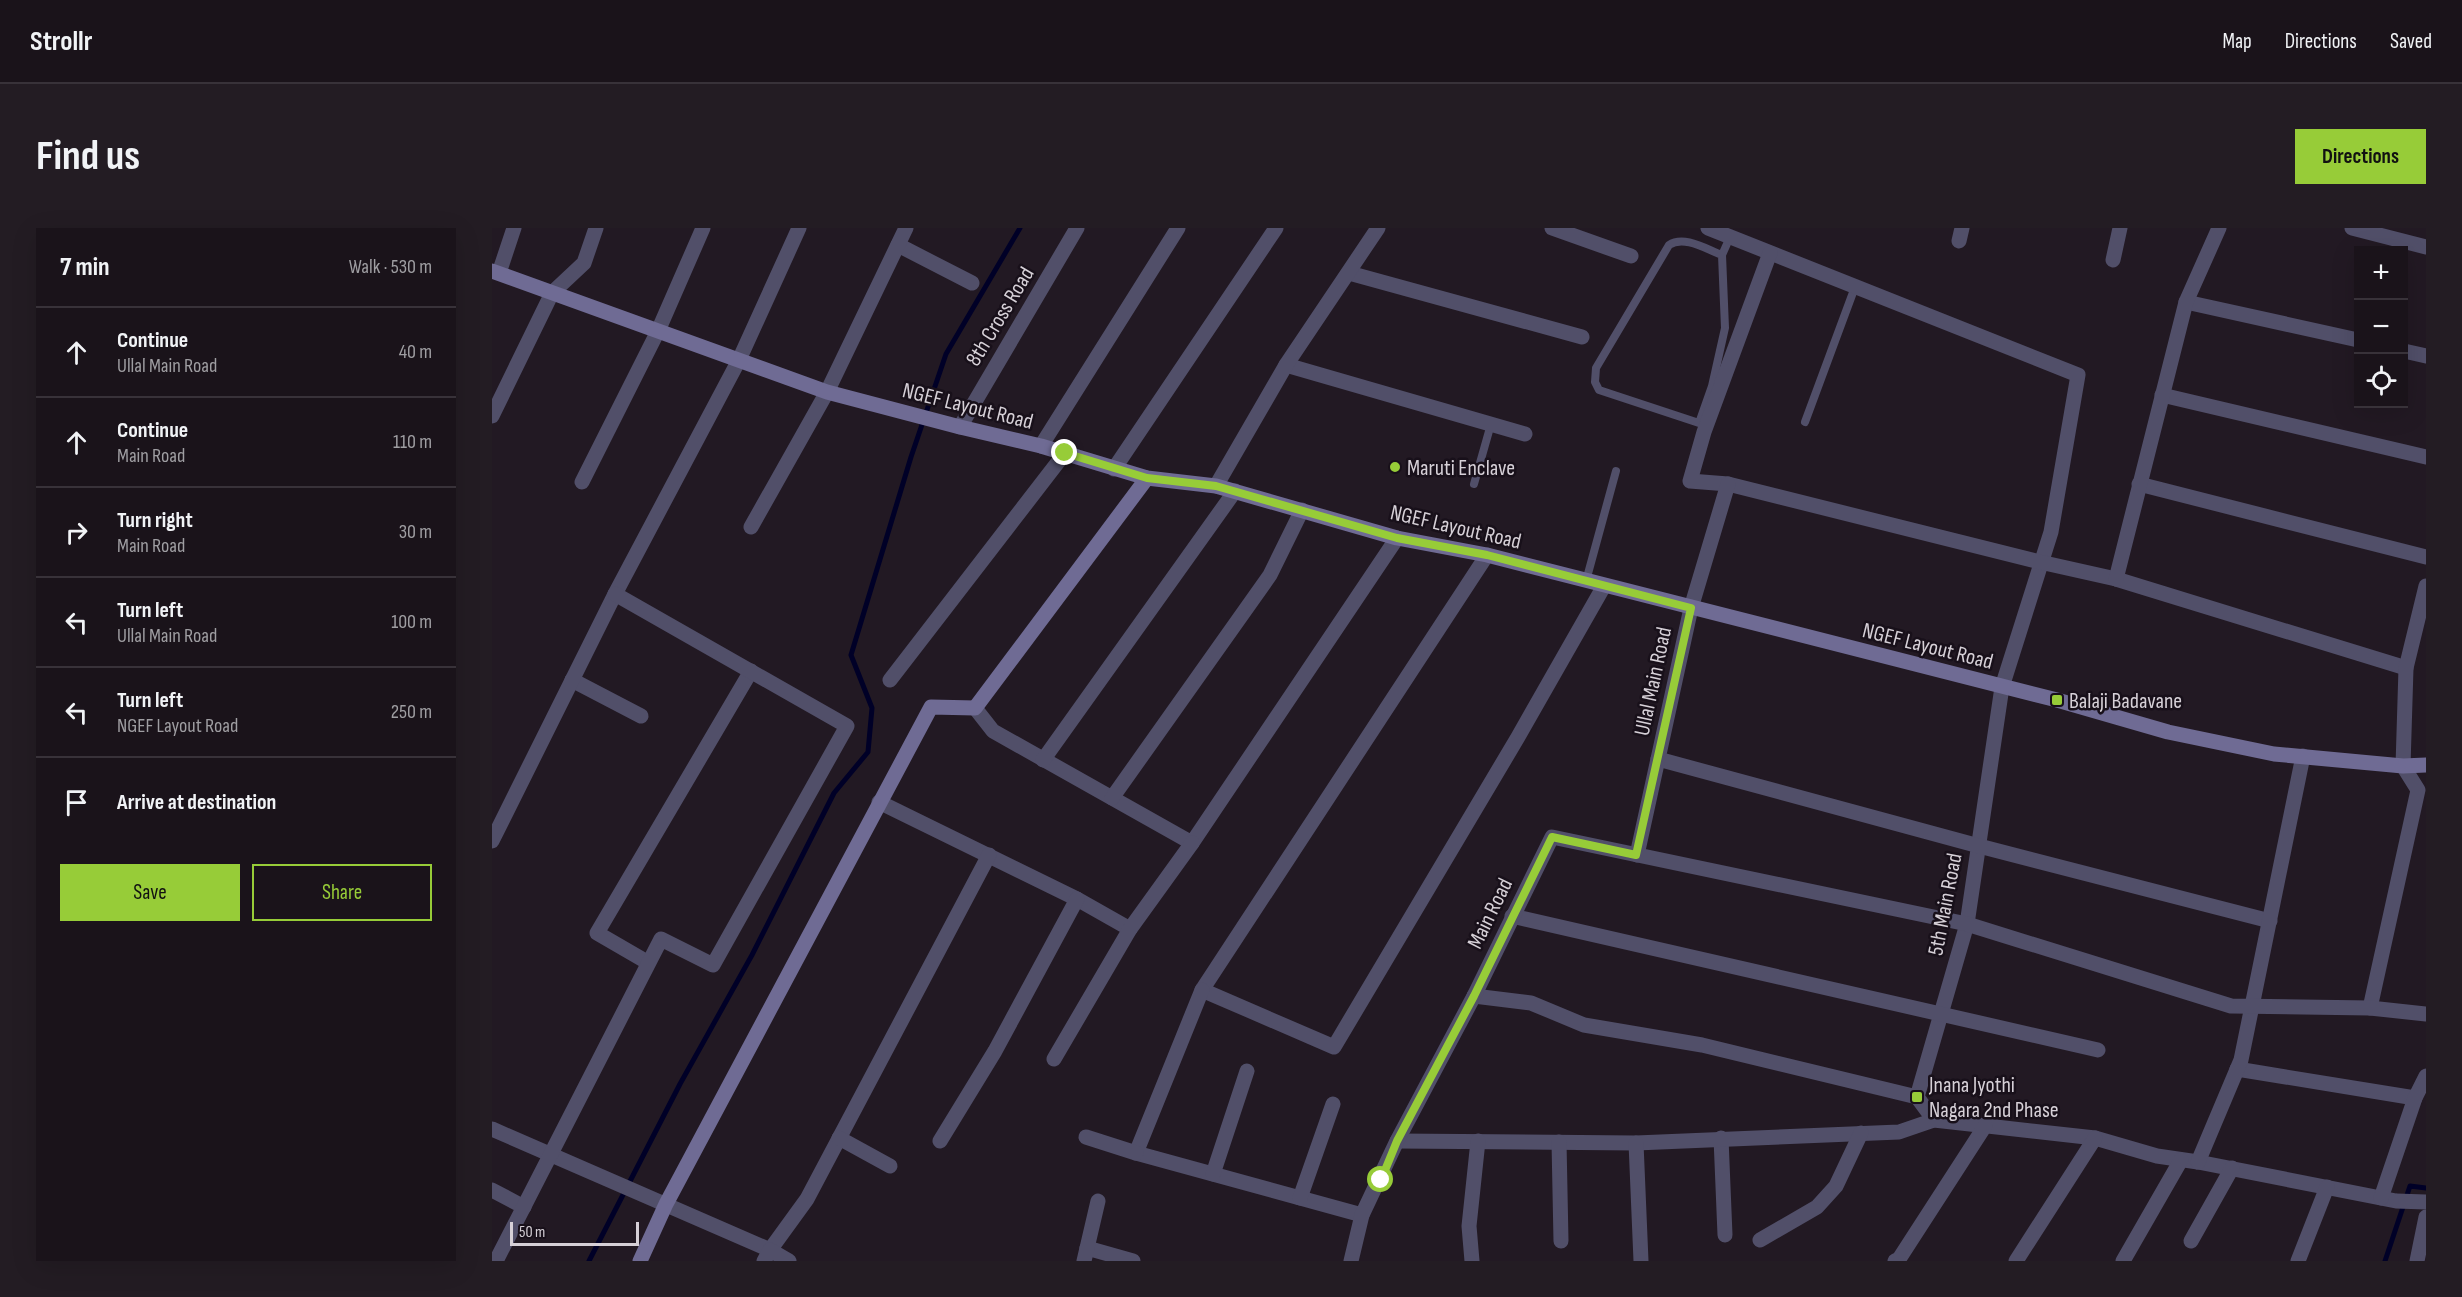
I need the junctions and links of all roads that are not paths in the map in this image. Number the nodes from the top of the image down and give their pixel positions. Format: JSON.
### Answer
{"nodes":[{"id":1,"x":514,"y":228,"type":"edge"},
{"id":2,"x":596,"y":228,"type":"edge"},
{"id":3,"x":703,"y":228,"type":"edge"},
{"id":4,"x":799,"y":228,"type":"edge"},
{"id":5,"x":906,"y":228,"type":"edge"},
{"id":6,"x":1077,"y":228,"type":"edge"},
{"id":7,"x":1178,"y":228,"type":"edge"},
{"id":8,"x":1276,"y":228,"type":"edge"},
{"id":9,"x":1378,"y":228,"type":"edge"},
{"id":10,"x":1552,"y":228,"type":"edge"},
{"id":11,"x":1708,"y":228,"type":"edge"},
{"id":12,"x":2120,"y":228,"type":"edge"},
{"id":13,"x":2219,"y":228,"type":"edge"},
{"id":14,"x":2352,"y":228,"type":"edge"},
{"id":15,"x":1730,"y":237,"type":"junction"},
{"id":16,"x":898,"y":245,"type":"junction"},
{"id":17,"x":2426,"y":247,"type":"edge"},
{"id":18,"x":1770,"y":253,"type":"junction"},
{"id":19,"x":1722,"y":255,"type":"junction"},
{"id":20,"x":1631,"y":256,"type":"dead end"},
{"id":21,"x":2113,"y":260,"type":"dead end"},
{"id":22,"x":495,"y":272,"type":"edge"},
{"id":23,"x":1349,"y":273,"type":"junction"},
{"id":24,"x":972,"y":282,"type":"dead end"},
{"id":25,"x":1855,"y":286,"type":"junction"},
{"id":26,"x":552,"y":293,"type":"junction"},
{"id":27,"x":2186,"y":302,"type":"junction"},
{"id":28,"x":658,"y":331,"type":"junction"},
{"id":29,"x":1582,"y":337,"type":"dead end"},
{"id":30,"x":2354,"y":339,"type":"edge"},
{"id":31,"x":2408,"y":352,"type":"edge"},
{"id":32,"x":2426,"y":356,"type":"edge"},
{"id":33,"x":739,"y":360,"type":"junction"},
{"id":34,"x":1286,"y":365,"type":"junction"},
{"id":35,"x":827,"y":392,"type":"junction"},
{"id":36,"x":2162,"y":395,"type":"junction"},
{"id":37,"x":492,"y":416,"type":"edge"},
{"id":38,"x":1805,"y":422,"type":"dead end"},
{"id":39,"x":1491,"y":424,"type":"junction"},
{"id":40,"x":960,"y":427,"type":"junction"},
{"id":41,"x":1525,"y":434,"type":"dead end"},
{"id":42,"x":1041,"y":446,"type":"junction"},
{"id":43,"x":1065,"y":453,"type":"junction"},
{"id":44,"x":2426,"y":457,"type":"edge"},
{"id":45,"x":1114,"y":469,"type":"junction"},
{"id":46,"x":1616,"y":471,"type":"dead end"},
{"id":47,"x":1147,"y":478,"type":"junction"},
{"id":48,"x":582,"y":482,"type":"dead end"},
{"id":49,"x":1474,"y":484,"type":"dead end"},
{"id":50,"x":1728,"y":484,"type":"junction"},
{"id":51,"x":2139,"y":484,"type":"junction"},
{"id":52,"x":1216,"y":486,"type":"junction"},
{"id":53,"x":1235,"y":491,"type":"junction"},
{"id":54,"x":1302,"y":510,"type":"junction"},
{"id":55,"x":751,"y":527,"type":"dead end"},
{"id":56,"x":1397,"y":538,"type":"junction"},
{"id":57,"x":1487,"y":555,"type":"junction"},
{"id":58,"x":2426,"y":557,"type":"edge"},
{"id":59,"x":2040,"y":562,"type":"junction"},
{"id":60,"x":2116,"y":579,"type":"junction"},
{"id":61,"x":1586,"y":581,"type":"junction"},
{"id":62,"x":1604,"y":586,"type":"junction"},
{"id":63,"x":2426,"y":586,"type":"edge"},
{"id":64,"x":615,"y":594,"type":"junction"},
{"id":65,"x":1691,"y":608,"type":"junction"},
{"id":66,"x":2406,"y":668,"type":"junction"},
{"id":67,"x":751,"y":671,"type":"junction"},
{"id":68,"x":572,"y":680,"type":"junction"},
{"id":69,"x":890,"y":680,"type":"dead end"},
{"id":70,"x":2002,"y":687,"type":"junction"},
{"id":71,"x":975,"y":708,"type":"junction"},
{"id":72,"x":641,"y":716,"type":"dead end"},
{"id":73,"x":2303,"y":756,"type":"junction"},
{"id":74,"x":1658,"y":759,"type":"junction"},
{"id":75,"x":1043,"y":760,"type":"junction"},
{"id":76,"x":2426,"y":765,"type":"edge"},
{"id":77,"x":2403,"y":766,"type":"junction"},
{"id":78,"x":1112,"y":798,"type":"junction"},
{"id":79,"x":879,"y":802,"type":"junction"},
{"id":80,"x":492,"y":841,"type":"edge"},
{"id":81,"x":1192,"y":843,"type":"junction"},
{"id":82,"x":1978,"y":846,"type":"junction"},
{"id":83,"x":989,"y":855,"type":"junction"},
{"id":84,"x":1636,"y":855,"type":"junction"},
{"id":85,"x":1077,"y":899,"type":"junction"},
{"id":86,"x":1512,"y":916,"type":"junction"},
{"id":87,"x":2270,"y":921,"type":"junction"},
{"id":88,"x":1967,"y":924,"type":"junction"},
{"id":89,"x":1130,"y":929,"type":"junction"},
{"id":90,"x":647,"y":962,"type":"junction"},
{"id":91,"x":1202,"y":990,"type":"junction"},
{"id":92,"x":1474,"y":996,"type":"junction"},
{"id":93,"x":2253,"y":1008,"type":"junction"},
{"id":94,"x":2370,"y":1008,"type":"junction"},
{"id":95,"x":2426,"y":1014,"type":"edge"},
{"id":96,"x":1940,"y":1016,"type":"junction"},
{"id":97,"x":2098,"y":1050,"type":"dead end"},
{"id":98,"x":1054,"y":1059,"type":"dead end"},
{"id":99,"x":2237,"y":1069,"type":"junction"},
{"id":100,"x":1246,"y":1071,"type":"dead end"},
{"id":101,"x":2426,"y":1076,"type":"edge"},
{"id":102,"x":1917,"y":1097,"type":"junction"},
{"id":103,"x":2415,"y":1098,"type":"junction"},
{"id":104,"x":1333,"y":1104,"type":"dead end"},
{"id":105,"x":1934,"y":1120,"type":"junction"},
{"id":106,"x":1985,"y":1126,"type":"junction"},
{"id":107,"x":492,"y":1129,"type":"edge"},
{"id":108,"x":1862,"y":1133,"type":"junction"},
{"id":109,"x":1086,"y":1137,"type":"dead end"},
{"id":110,"x":839,"y":1138,"type":"junction"},
{"id":111,"x":1721,"y":1138,"type":"junction"},
{"id":112,"x":2095,"y":1138,"type":"junction"},
{"id":113,"x":940,"y":1141,"type":"dead end"},
{"id":114,"x":1397,"y":1141,"type":"junction"},
{"id":115,"x":1478,"y":1141,"type":"junction"},
{"id":116,"x":1559,"y":1142,"type":"junction"},
{"id":117,"x":1636,"y":1143,"type":"junction"},
{"id":118,"x":1136,"y":1153,"type":"junction"},
{"id":119,"x":552,"y":1155,"type":"junction"},
{"id":120,"x":2181,"y":1160,"type":"junction"},
{"id":121,"x":2198,"y":1162,"type":"junction"},
{"id":122,"x":890,"y":1166,"type":"dead end"},
{"id":123,"x":2232,"y":1168,"type":"junction"},
{"id":124,"x":1213,"y":1174,"type":"junction"},
{"id":125,"x":2327,"y":1187,"type":"junction"},
{"id":126,"x":492,"y":1190,"type":"edge"},
{"id":127,"x":1300,"y":1198,"type":"junction"},
{"id":128,"x":2388,"y":1199,"type":"junction"},
{"id":129,"x":1098,"y":1201,"type":"dead end"},
{"id":130,"x":2421,"y":1202,"type":"edge"},
{"id":131,"x":666,"y":1204,"type":"junction"},
{"id":132,"x":525,"y":1207,"type":"junction"},
{"id":133,"x":1362,"y":1215,"type":"junction"},
{"id":134,"x":2426,"y":1217,"type":"edge"},
{"id":135,"x":1725,"y":1235,"type":"dead end"},
{"id":136,"x":1760,"y":1240,"type":"dead end"},
{"id":137,"x":1561,"y":1241,"type":"dead end"},
{"id":138,"x":2191,"y":1241,"type":"dead end"},
{"id":139,"x":1085,"y":1255,"type":"edge"},
{"id":140,"x":767,"y":1256,"type":"edge"},
{"id":141,"x":2127,"y":1260,"type":"edge"},
{"id":142,"x":496,"y":1261,"type":"edge"},
{"id":143,"x":640,"y":1261,"type":"edge"},
{"id":144,"x":789,"y":1261,"type":"edge"},
{"id":145,"x":1133,"y":1261,"type":"edge"},
{"id":146,"x":1351,"y":1261,"type":"edge"},
{"id":147,"x":1472,"y":1261,"type":"edge"},
{"id":148,"x":1641,"y":1261,"type":"edge"},
{"id":149,"x":1895,"y":1261,"type":"edge"},
{"id":150,"x":2016,"y":1261,"type":"edge"},
{"id":151,"x":2298,"y":1261,"type":"edge"},
{"id":152,"x":2417,"y":1261,"type":"edge"}],
"edges":[{"from":1,"to":22,"type":"street"},
{"from":2,"to":26,"type":"street"},
{"from":3,"to":28,"type":"street"},
{"from":4,"to":33,"type":"street"},
{"from":5,"to":16,"type":"street"},
{"from":6,"to":40,"type":"street","name":"8th Cross Road"},
{"from":7,"to":42,"type":"street"},
{"from":8,"to":45,"type":"street"},
{"from":9,"to":23,"type":"street"},
{"from":10,"to":20,"type":"street"},
{"from":11,"to":15,"type":"street"},
{"from":12,"to":21,"type":"street"},
{"from":13,"to":27,"type":"street"},
{"from":14,"to":17,"type":"street"},
{"from":15,"to":18,"type":"street"},
{"from":15,"to":19,"type":"lane"},
{"from":16,"to":24,"type":"street"},
{"from":16,"to":35,"type":"street"},
{"from":18,"to":25,"type":"street"},
{"from":18,"to":50,"type":"street"},
{"from":19,"to":19,"type":"lane"},
{"from":22,"to":26,"type":"street","name":"NGEF Layout Road"},
{"from":23,"to":29,"type":"street"},
{"from":23,"to":34,"type":"street"},
{"from":25,"to":38,"type":"lane"},
{"from":25,"to":59,"type":"street","name":"5th Main Road"},
{"from":26,"to":28,"type":"street","name":"NGEF Layout Road"},
{"from":26,"to":37,"type":"street"},
{"from":27,"to":30,"type":"street"},
{"from":27,"to":36,"type":"street"},
{"from":28,"to":33,"type":"street","name":"NGEF Layout Road"},
{"from":28,"to":48,"type":"street"},
{"from":31,"to":32,"type":"street"},
{"from":33,"to":35,"type":"street","name":"NGEF Layout Road"},
{"from":33,"to":64,"type":"street"},
{"from":34,"to":39,"type":"street"},
{"from":34,"to":52,"type":"street"},
{"from":35,"to":40,"type":"street","name":"NGEF Layout Road"},
{"from":35,"to":55,"type":"street"},
{"from":36,"to":44,"type":"street"},
{"from":36,"to":51,"type":"street"},
{"from":39,"to":41,"type":"street"},
{"from":39,"to":49,"type":"lane"},
{"from":40,"to":42,"type":"street","name":"NGEF Layout Road"},
{"from":42,"to":43,"type":"street","name":"NGEF Layout Road"},
{"from":43,"to":45,"type":"street","name":"NGEF Layout Road"},
{"from":43,"to":69,"type":"street"},
{"from":45,"to":47,"type":"street","name":"NGEF Layout Road"},
{"from":46,"to":61,"type":"lane"},
{"from":47,"to":52,"type":"street","name":"NGEF Layout Road"},
{"from":47,"to":71,"type":"street"},
{"from":50,"to":59,"type":"street"},
{"from":50,"to":65,"type":"street","name":"Ullal Main Road"},
{"from":51,"to":58,"type":"street"},
{"from":51,"to":60,"type":"street"},
{"from":52,"to":53,"type":"street","name":"NGEF Layout Road"},
{"from":53,"to":54,"type":"street","name":"NGEF Layout Road"},
{"from":53,"to":75,"type":"street"},
{"from":54,"to":56,"type":"street","name":"NGEF Layout Road"},
{"from":54,"to":78,"type":"street"},
{"from":56,"to":57,"type":"street","name":"NGEF Layout Road"},
{"from":56,"to":81,"type":"street"},
{"from":57,"to":61,"type":"street","name":"NGEF Layout Road"},
{"from":57,"to":91,"type":"street"},
{"from":59,"to":60,"type":"street"},
{"from":59,"to":70,"type":"street","name":"5th Main Road"},
{"from":60,"to":66,"type":"street"},
{"from":61,"to":62,"type":"street","name":"NGEF Layout Road"},
{"from":62,"to":65,"type":"street","name":"NGEF Layout Road"},
{"from":62,"to":91,"type":"street"},
{"from":63,"to":66,"type":"street"},
{"from":64,"to":67,"type":"street"},
{"from":64,"to":68,"type":"street"},
{"from":65,"to":70,"type":"street","name":"NGEF Layout Road"},
{"from":65,"to":74,"type":"street","name":"Ullal Main Road"},
{"from":66,"to":77,"type":"street"},
{"from":67,"to":90,"type":"street"},
{"from":67,"to":90,"type":"street"},
{"from":68,"to":72,"type":"street"},
{"from":68,"to":80,"type":"street"},
{"from":70,"to":73,"type":"street","name":"NGEF Layout Road"},
{"from":70,"to":82,"type":"street","name":"5th Main Road"},
{"from":71,"to":75,"type":"street"},
{"from":71,"to":79,"type":"street"},
{"from":73,"to":77,"type":"street","name":"NGEF Layout Road"},
{"from":73,"to":87,"type":"street"},
{"from":74,"to":82,"type":"street"},
{"from":74,"to":84,"type":"street","name":"Ullal Main Road"},
{"from":75,"to":78,"type":"street"},
{"from":76,"to":77,"type":"street","name":"NGEF Layout Road"},
{"from":77,"to":94,"type":"street"},
{"from":78,"to":81,"type":"street"},
{"from":79,"to":83,"type":"street"},
{"from":79,"to":131,"type":"street"},
{"from":81,"to":89,"type":"street"},
{"from":82,"to":87,"type":"street"},
{"from":82,"to":88,"type":"street","name":"5th Main Road"},
{"from":83,"to":85,"type":"street"},
{"from":83,"to":110,"type":"street"},
{"from":84,"to":86,"type":"street","name":"Main Road"},
{"from":84,"to":88,"type":"street"},
{"from":85,"to":89,"type":"street"},
{"from":85,"to":113,"type":"street"},
{"from":86,"to":92,"type":"street","name":"Main Road"},
{"from":86,"to":96,"type":"street"},
{"from":87,"to":93,"type":"street"},
{"from":88,"to":93,"type":"street"},
{"from":88,"to":96,"type":"street","name":"5th Main Road"},
{"from":89,"to":98,"type":"street"},
{"from":90,"to":119,"type":"street"},
{"from":91,"to":118,"type":"street"},
{"from":92,"to":102,"type":"street"},
{"from":92,"to":114,"type":"street","name":"Main Road"},
{"from":93,"to":94,"type":"street"},
{"from":93,"to":99,"type":"street"},
{"from":94,"to":95,"type":"street"},
{"from":96,"to":97,"type":"street"},
{"from":96,"to":102,"type":"street","name":"5th Main Road"},
{"from":99,"to":103,"type":"street"},
{"from":99,"to":121,"type":"street"},
{"from":100,"to":124,"type":"street"},
{"from":101,"to":103,"type":"street"},
{"from":102,"to":105,"type":"street"},
{"from":103,"to":128,"type":"street"},
{"from":104,"to":127,"type":"street"},
{"from":105,"to":106,"type":"street"},
{"from":105,"to":108,"type":"street"},
{"from":106,"to":112,"type":"street"},
{"from":106,"to":149,"type":"street"},
{"from":107,"to":119,"type":"street"},
{"from":108,"to":111,"type":"street"},
{"from":108,"to":136,"type":"street"},
{"from":109,"to":118,"type":"street"},
{"from":110,"to":122,"type":"street"},
{"from":110,"to":140,"type":"street"},
{"from":111,"to":117,"type":"street"},
{"from":111,"to":135,"type":"street"},
{"from":112,"to":120,"type":"street"},
{"from":112,"to":150,"type":"street"},
{"from":114,"to":115,"type":"street"},
{"from":114,"to":133,"type":"street"},
{"from":115,"to":116,"type":"street"},
{"from":115,"to":147,"type":"street"},
{"from":116,"to":117,"type":"street"},
{"from":116,"to":137,"type":"street"},
{"from":117,"to":148,"type":"street"},
{"from":118,"to":124,"type":"street"},
{"from":119,"to":131,"type":"street"},
{"from":119,"to":132,"type":"street"},
{"from":120,"to":121,"type":"street"},
{"from":120,"to":141,"type":"street"},
{"from":121,"to":123,"type":"street"},
{"from":123,"to":125,"type":"street"},
{"from":123,"to":138,"type":"street"},
{"from":124,"to":127,"type":"street"},
{"from":125,"to":128,"type":"street"},
{"from":125,"to":151,"type":"street"},
{"from":126,"to":132,"type":"street"},
{"from":127,"to":133,"type":"street"},
{"from":128,"to":130,"type":"street"},
{"from":129,"to":139,"type":"street"},
{"from":131,"to":140,"type":"street"},
{"from":131,"to":143,"type":"street"},
{"from":132,"to":142,"type":"street"},
{"from":133,"to":146,"type":"street"},
{"from":134,"to":152,"type":"street"},
{"from":139,"to":145,"type":"street"},
{"from":140,"to":144,"type":"street"}]}
